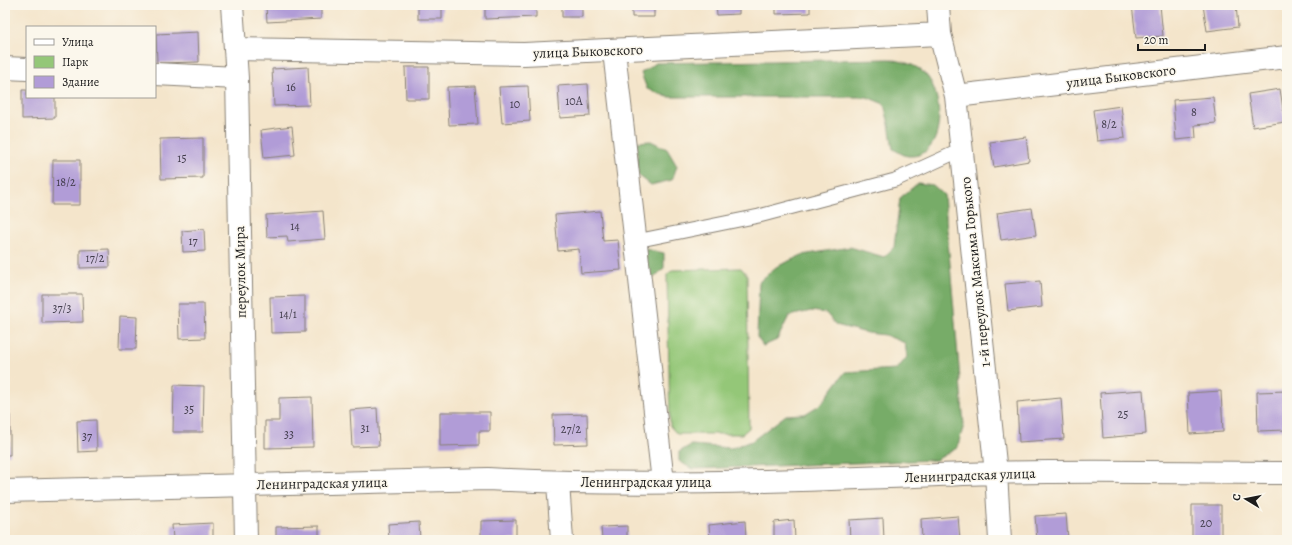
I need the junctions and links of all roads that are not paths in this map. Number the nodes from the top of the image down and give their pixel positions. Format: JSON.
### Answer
{"nodes":[{"id":1,"x":232,"y":5,"type":"edge"},
{"id":2,"x":938,"y":5,"type":"edge"},
{"id":3,"x":940,"y":34,"type":"junction"},
{"id":4,"x":235,"y":49,"type":"junction"},
{"id":5,"x":614,"y":51,"type":"junction"},
{"id":6,"x":1287,"y":57,"type":"edge"},
{"id":7,"x":5,"y":68,"type":"edge"},
{"id":8,"x":26,"y":69,"type":"edge"},
{"id":9,"x":156,"y":74,"type":"edge"},
{"id":10,"x":236,"y":78,"type":"junction"},
{"id":11,"x":956,"y":96,"type":"junction"},
{"id":12,"x":961,"y":150,"type":"junction"},
{"id":13,"x":636,"y":241,"type":"junction"},
{"id":14,"x":996,"y":473,"type":"junction"},
{"id":15,"x":1287,"y":473,"type":"edge"},
{"id":16,"x":663,"y":482,"type":"junction"},
{"id":17,"x":558,"y":483,"type":"junction"},
{"id":18,"x":244,"y":485,"type":"junction"},
{"id":19,"x":5,"y":491,"type":"edge"},
{"id":20,"x":246,"y":540,"type":"edge"},
{"id":21,"x":562,"y":540,"type":"edge"},
{"id":22,"x":1000,"y":540,"type":"edge"}],
"edges":[{"from":1,"to":4,"type":"street","name":"переулок Мира"},
{"from":2,"to":3,"type":"street","name":"1-й переулок Максима Горького"},
{"from":3,"to":5,"type":"street","name":"улица Быковского"},
{"from":3,"to":11,"type":"street","name":"1-й переулок Максима Горького"},
{"from":4,"to":5,"type":"street","name":"улица Быковского"},
{"from":4,"to":10,"type":"street","name":"переулок Мира"},
{"from":5,"to":13,"type":"street"},
{"from":6,"to":11,"type":"street","name":"улица Быковского"},
{"from":7,"to":8,"type":"street"},
{"from":9,"to":10,"type":"street"},
{"from":10,"to":18,"type":"street","name":"переулок Мира"},
{"from":11,"to":12,"type":"street","name":"1-й переулок Максима Горького"},
{"from":12,"to":13,"type":"lane"},
{"from":12,"to":14,"type":"street","name":"1-й переулок Максима Горького"},
{"from":13,"to":16,"type":"street"},
{"from":14,"to":15,"type":"street","name":"Ленинградская улица"},
{"from":14,"to":16,"type":"street","name":"Ленинградская улица"},
{"from":14,"to":22,"type":"street","name":"1-й переулок Максима Горького"},
{"from":16,"to":17,"type":"street","name":"Ленинградская улица"},
{"from":17,"to":18,"type":"street","name":"Ленинградская улица"},
{"from":17,"to":21,"type":"street"},
{"from":18,"to":19,"type":"street","name":"Ленинградская улица"},
{"from":18,"to":20,"type":"street","name":"переулок Мира"}]}
